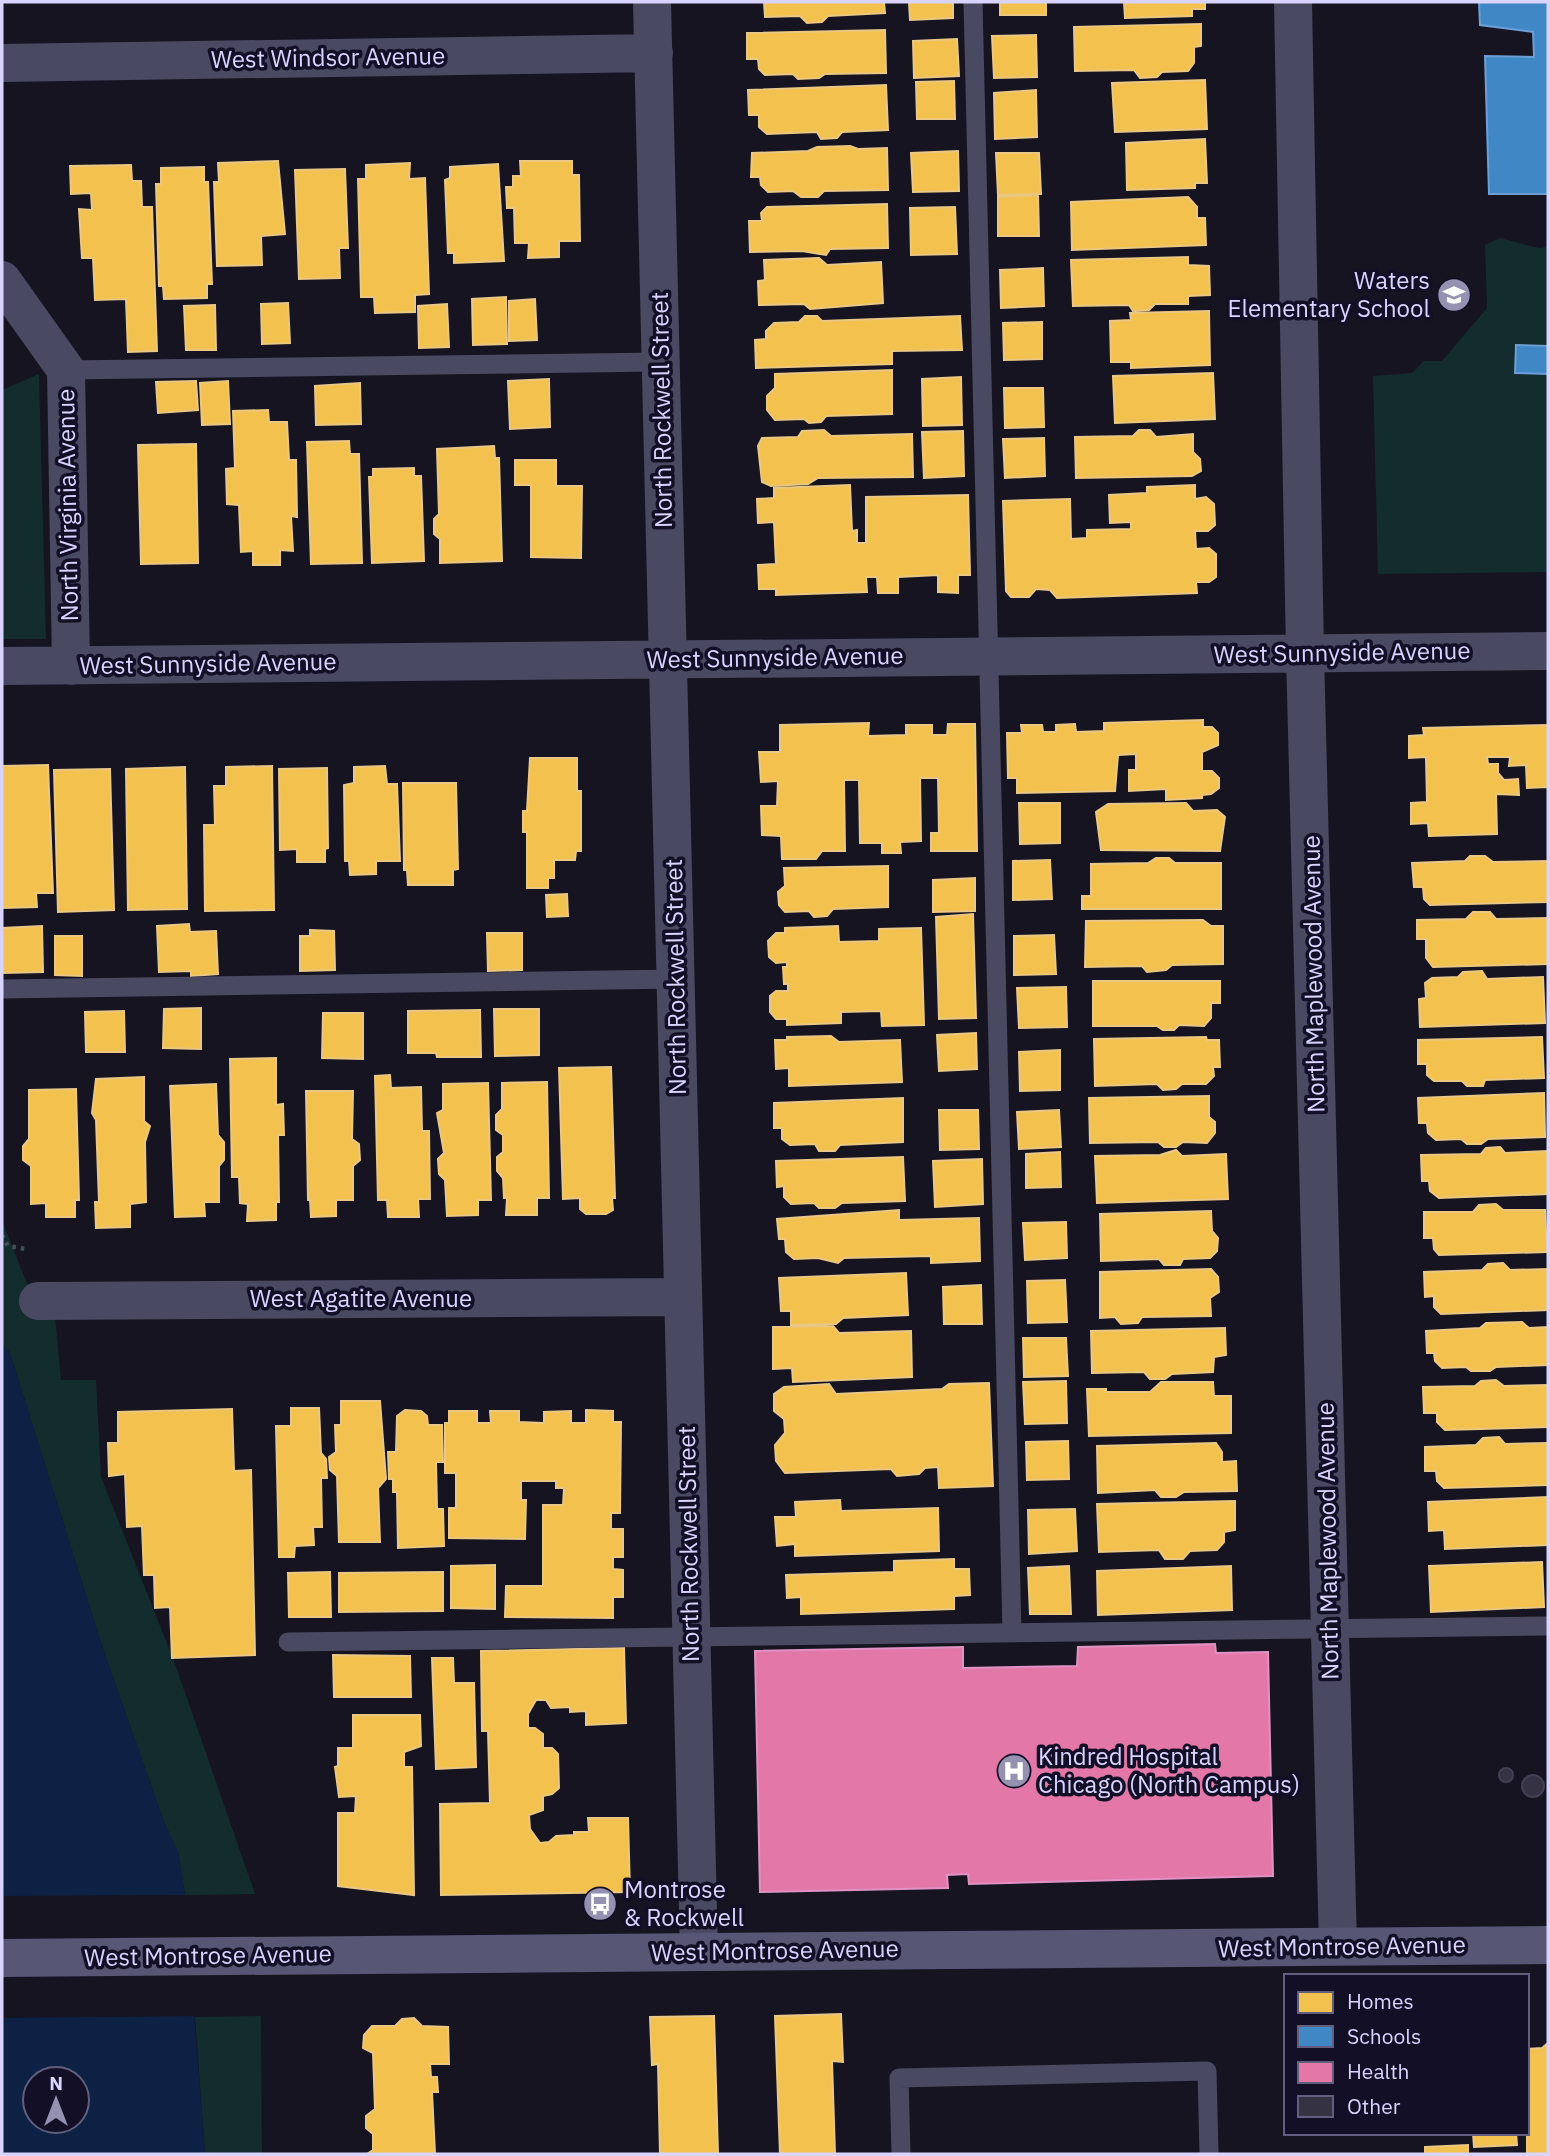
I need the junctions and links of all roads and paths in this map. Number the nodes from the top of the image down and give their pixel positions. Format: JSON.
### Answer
{"nodes":[{"id":1,"x":652,"y":2,"type":"edge"},
{"id":2,"x":973,"y":2,"type":"edge"},
{"id":3,"x":1293,"y":2,"type":"edge"},
{"id":4,"x":654,"y":53,"type":"junction"},
{"id":5,"x":2,"y":63,"type":"edge"},
{"id":6,"x":2,"y":280,"type":"edge"},
{"id":7,"x":661,"y":362,"type":"junction"},
{"id":8,"x":66,"y":370,"type":"junction"},
{"id":9,"x":1548,"y":651,"type":"edge"},
{"id":10,"x":1305,"y":653,"type":"junction"},
{"id":11,"x":987,"y":656,"type":"junction"},
{"id":12,"x":668,"y":660,"type":"junction"},
{"id":13,"x":2,"y":666,"type":"edge"},
{"id":14,"x":71,"y":666,"type":"junction"},
{"id":15,"x":676,"y":979,"type":"junction"},
{"id":16,"x":2,"y":989,"type":"edge"},
{"id":17,"x":2,"y":1235,"type":"edge"},
{"id":18,"x":26,"y":1249,"type":"dead end"},
{"id":19,"x":683,"y":1297,"type":"junction"},
{"id":20,"x":38,"y":1301,"type":"dead end"},
{"id":21,"x":1548,"y":1626,"type":"edge"},
{"id":22,"x":1331,"y":1629,"type":"junction"},
{"id":23,"x":1012,"y":1633,"type":"junction"},
{"id":24,"x":691,"y":1637,"type":"junction"},
{"id":25,"x":288,"y":1642,"type":"dead end"},
{"id":26,"x":1548,"y":1945,"type":"edge"},
{"id":27,"x":1338,"y":1946,"type":"junction"},
{"id":28,"x":699,"y":1952,"type":"junction"},
{"id":29,"x":2,"y":1958,"type":"edge"},
{"id":30,"x":901,"y":2154,"type":"edge"},
{"id":31,"x":1209,"y":2154,"type":"edge"}],
"edges":[{"from":1,"to":4,"type":"street","name":"North Rockwell Street"},
{"from":2,"to":11,"type":"lane"},
{"from":3,"to":10,"type":"street","name":"North Maplewood Avenue"},
{"from":4,"to":5,"type":"street","name":"West Windsor Avenue"},
{"from":4,"to":7,"type":"street","name":"North Rockwell Street"},
{"from":6,"to":8,"type":"street","name":"North Virginia Avenue"},
{"from":7,"to":8,"type":"lane"},
{"from":7,"to":12,"type":"street","name":"North Rockwell Street"},
{"from":8,"to":14,"type":"street","name":"North Virginia Avenue"},
{"from":9,"to":10,"type":"street","name":"West Sunnyside Avenue"},
{"from":10,"to":11,"type":"street","name":"West Sunnyside Avenue"},
{"from":10,"to":22,"type":"street","name":"North Maplewood Avenue"},
{"from":11,"to":12,"type":"street","name":"West Sunnyside Avenue"},
{"from":11,"to":23,"type":"lane"},
{"from":12,"to":14,"type":"street","name":"West Sunnyside Avenue"},
{"from":12,"to":15,"type":"street","name":"North Rockwell Street"},
{"from":13,"to":14,"type":"street","name":"West Sunnyside Avenue"},
{"from":15,"to":16,"type":"lane"},
{"from":15,"to":19,"type":"street","name":"North Rockwell Street"},
{"from":17,"to":18,"type":"path"},
{"from":19,"to":20,"type":"street","name":"West Agatite Avenue"},
{"from":19,"to":24,"type":"street","name":"North Rockwell Street"},
{"from":21,"to":22,"type":"lane"},
{"from":22,"to":23,"type":"lane"},
{"from":22,"to":27,"type":"street","name":"North Maplewood Avenue"},
{"from":23,"to":24,"type":"lane"},
{"from":24,"to":25,"type":"lane"},
{"from":24,"to":28,"type":"street","name":"North Rockwell Street"},
{"from":26,"to":27,"type":"main road","name":"West Montrose Avenue"},
{"from":27,"to":28,"type":"main road","name":"West Montrose Avenue"},
{"from":28,"to":29,"type":"main road","name":"West Montrose Avenue"},
{"from":30,"to":31,"type":"lane"}]}
